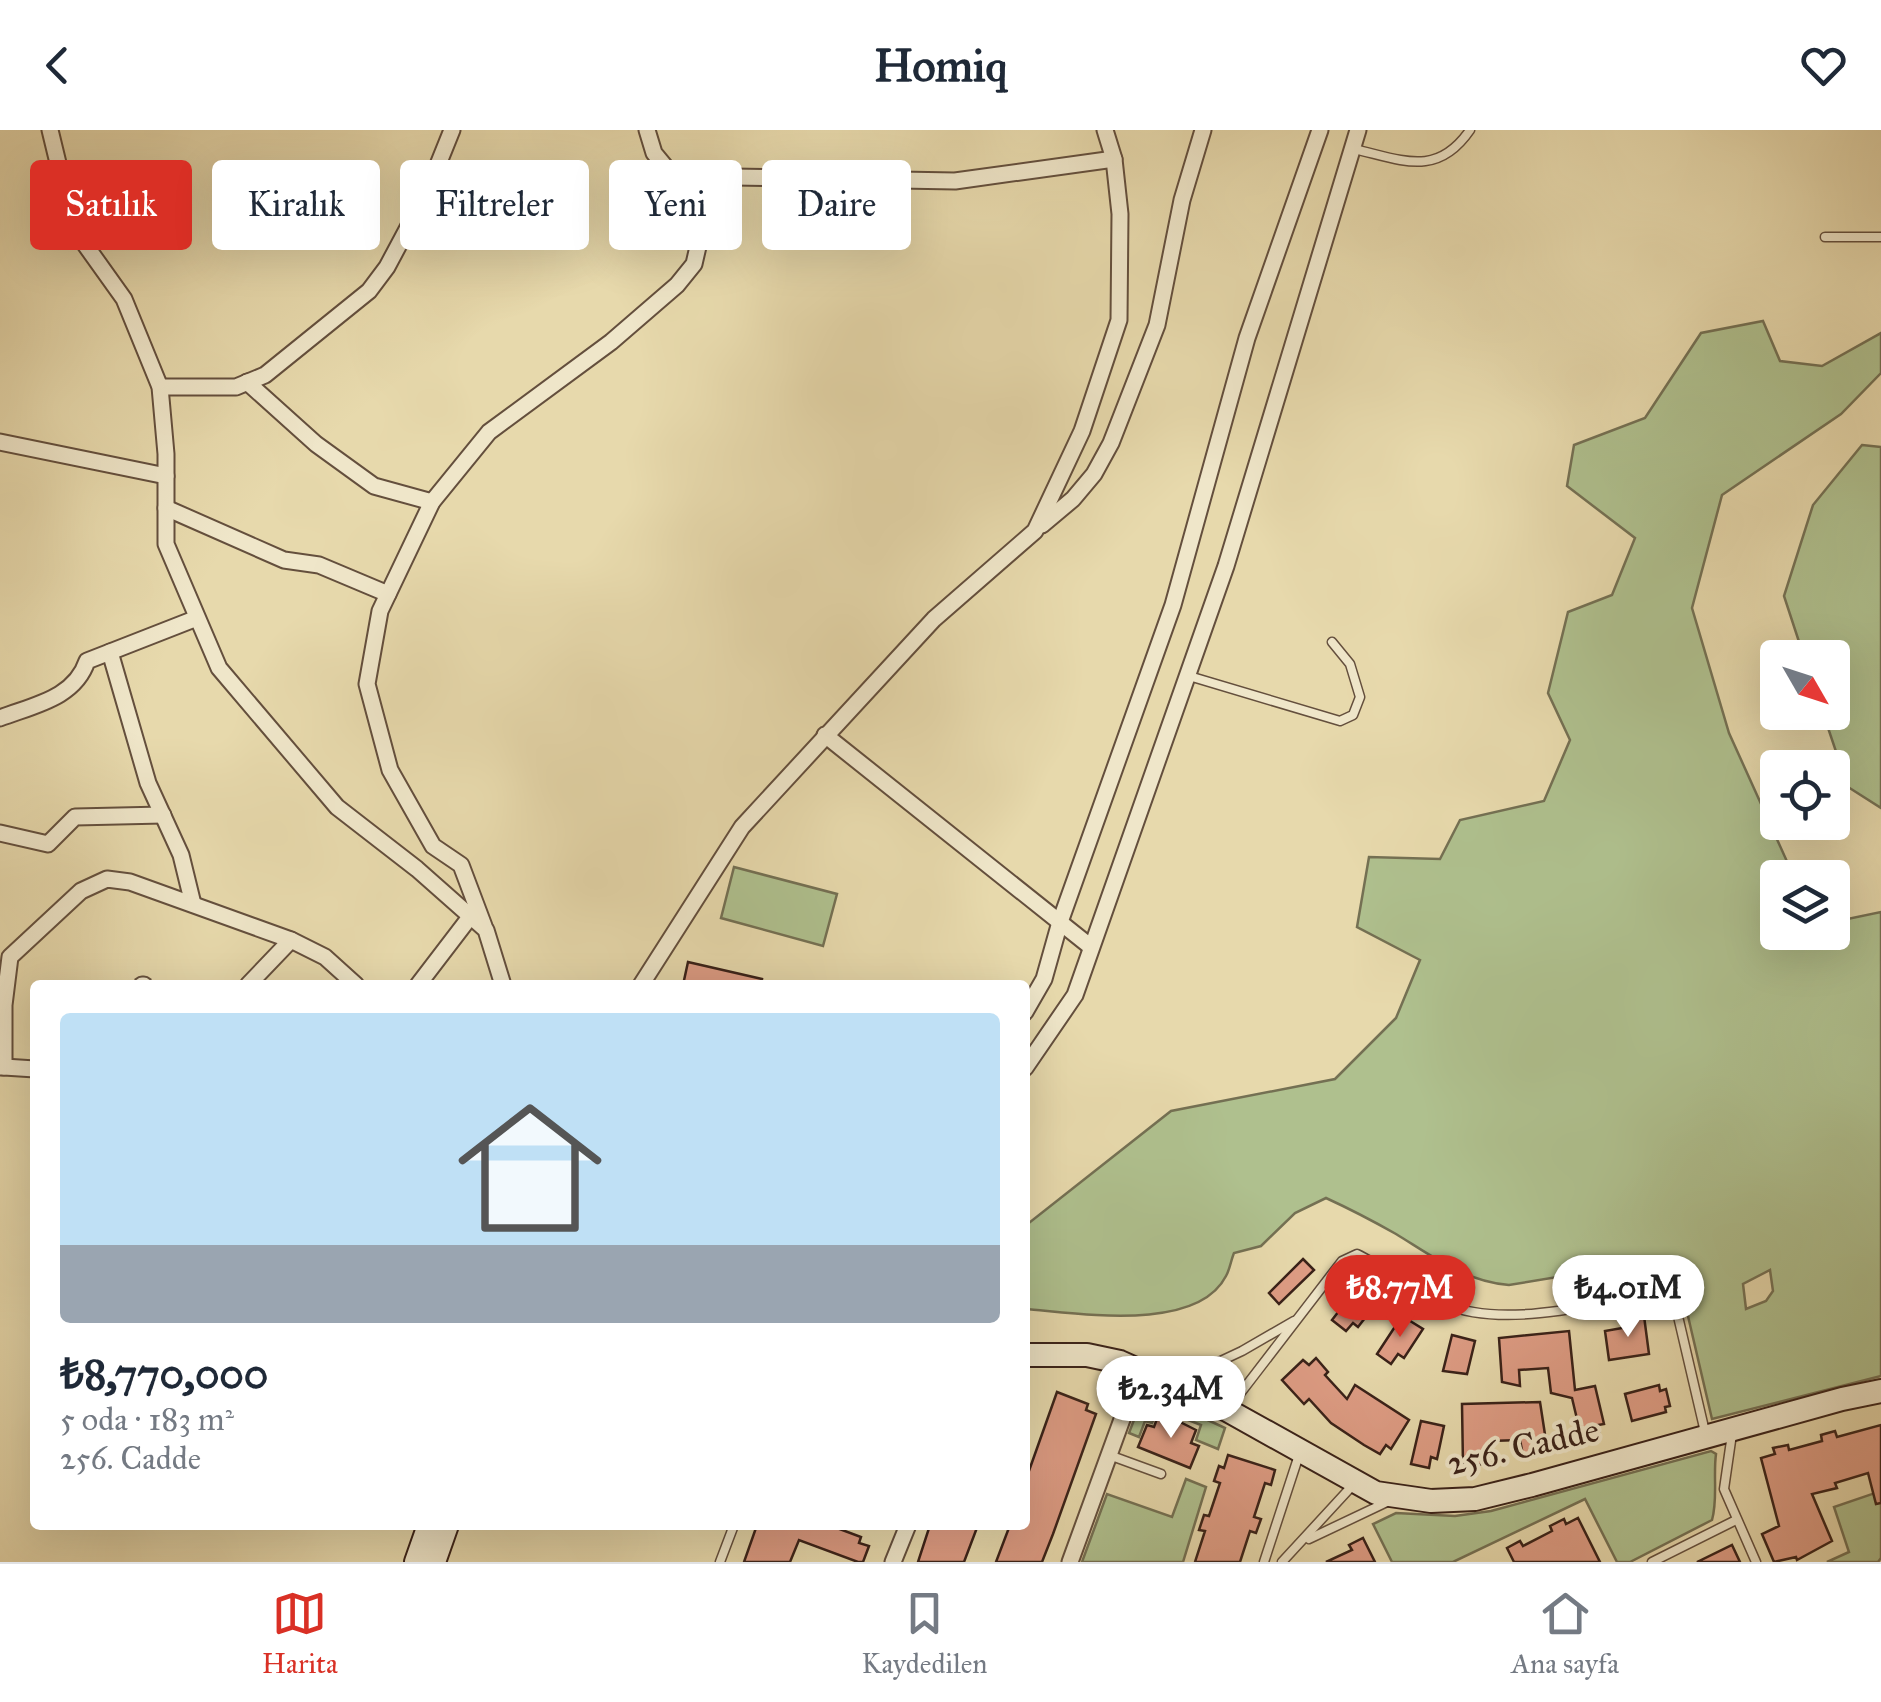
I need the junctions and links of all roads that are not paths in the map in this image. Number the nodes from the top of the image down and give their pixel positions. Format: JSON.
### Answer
{"nodes":[{"id":1,"x":50,"y":130,"type":"edge"},
{"id":2,"x":452,"y":130,"type":"edge"},
{"id":3,"x":647,"y":130,"type":"edge"},
{"id":4,"x":1105,"y":130,"type":"edge"},
{"id":5,"x":1203,"y":130,"type":"edge"},
{"id":6,"x":1320,"y":130,"type":"edge"},
{"id":7,"x":1358,"y":130,"type":"edge"},
{"id":8,"x":1470,"y":130,"type":"edge"},
{"id":9,"x":1352,"y":148,"type":"junction"},
{"id":10,"x":1114,"y":159,"type":"junction"},
{"id":11,"x":660,"y":160,"type":"edge"},
{"id":12,"x":742,"y":177,"type":"edge"},
{"id":13,"x":1825,"y":236,"type":"dead end"},
{"id":14,"x":1881,"y":237,"type":"edge"},
{"id":15,"x":697,"y":250,"type":"edge"},
{"id":16,"x":248,"y":382,"type":"junction"},
{"id":17,"x":160,"y":387,"type":"junction"},
{"id":18,"x":0,"y":442,"type":"edge"},
{"id":19,"x":166,"y":476,"type":"junction"},
{"id":20,"x":432,"y":502,"type":"junction"},
{"id":21,"x":166,"y":508,"type":"junction"},
{"id":22,"x":1035,"y":531,"type":"junction"},
{"id":23,"x":388,"y":594,"type":"junction"},
{"id":24,"x":198,"y":618,"type":"junction"},
{"id":25,"x":1332,"y":642,"type":"dead end"},
{"id":26,"x":110,"y":652,"type":"junction"},
{"id":27,"x":1187,"y":675,"type":"junction"},
{"id":28,"x":0,"y":718,"type":"edge"},
{"id":29,"x":825,"y":735,"type":"junction"},
{"id":30,"x":162,"y":814,"type":"junction"},
{"id":31,"x":0,"y":833,"type":"edge"},
{"id":32,"x":193,"y":904,"type":"junction"},
{"id":33,"x":470,"y":917,"type":"junction"},
{"id":34,"x":1060,"y":922,"type":"junction"},
{"id":35,"x":486,"y":930,"type":"junction"},
{"id":36,"x":291,"y":940,"type":"junction"},
{"id":37,"x":1092,"y":947,"type":"junction"},
{"id":38,"x":5,"y":955,"type":"edge"},
{"id":39,"x":253,"y":980,"type":"edge"},
{"id":40,"x":351,"y":980,"type":"edge"},
{"id":41,"x":422,"y":980,"type":"edge"},
{"id":42,"x":501,"y":980,"type":"edge"},
{"id":43,"x":644,"y":980,"type":"edge"},
{"id":44,"x":1030,"y":1003,"type":"edge"},
{"id":45,"x":1030,"y":1061,"type":"edge"},
{"id":46,"x":2,"y":1067,"type":"edge"},
{"id":47,"x":30,"y":1070,"type":"edge"},
{"id":48,"x":1298,"y":1318,"type":"junction"},
{"id":49,"x":1030,"y":1355,"type":"edge"},
{"id":50,"x":1140,"y":1370,"type":"junction"},
{"id":51,"x":1171,"y":1384,"type":"junction"},
{"id":52,"x":1881,"y":1391,"type":"edge"},
{"id":53,"x":1227,"y":1410,"type":"junction"},
{"id":54,"x":1733,"y":1429,"type":"junction"},
{"id":55,"x":1706,"y":1436,"type":"junction"},
{"id":56,"x":1300,"y":1451,"type":"junction"},
{"id":57,"x":1109,"y":1454,"type":"junction"},
{"id":58,"x":1161,"y":1474,"type":"dead end"},
{"id":59,"x":1355,"y":1483,"type":"junction"},
{"id":60,"x":1396,"y":1498,"type":"junction"},
{"id":61,"x":1736,"y":1520,"type":"junction"},
{"id":62,"x":426,"y":1530,"type":"edge"},
{"id":63,"x":445,"y":1530,"type":"edge"},
{"id":64,"x":732,"y":1530,"type":"edge"},
{"id":65,"x":906,"y":1530,"type":"edge"},
{"id":66,"x":1302,"y":1542,"type":"junction"},
{"id":67,"x":416,"y":1562,"type":"edge"},
{"id":68,"x":434,"y":1562,"type":"edge"},
{"id":69,"x":720,"y":1562,"type":"edge"},
{"id":70,"x":894,"y":1562,"type":"edge"},
{"id":71,"x":1070,"y":1562,"type":"edge"},
{"id":72,"x":1264,"y":1562,"type":"edge"},
{"id":73,"x":1282,"y":1562,"type":"edge"},
{"id":74,"x":1652,"y":1562,"type":"edge"},
{"id":75,"x":1756,"y":1562,"type":"edge"}],
"edges":[{"from":1,"to":17,"type":"street"},
{"from":2,"to":16,"type":"street"},
{"from":3,"to":11,"type":"street"},
{"from":4,"to":10,"type":"street"},
{"from":5,"to":22,"type":"street"},
{"from":6,"to":34,"type":"street"},
{"from":7,"to":9,"type":"street"},
{"from":8,"to":9,"type":"lane"},
{"from":9,"to":27,"type":"street"},
{"from":10,"to":12,"type":"street"},
{"from":10,"to":22,"type":"street"},
{"from":13,"to":14,"type":"lane"},
{"from":15,"to":20,"type":"street"},
{"from":16,"to":17,"type":"street"},
{"from":16,"to":20,"type":"street"},
{"from":17,"to":19,"type":"street"},
{"from":18,"to":19,"type":"street"},
{"from":19,"to":21,"type":"street"},
{"from":20,"to":23,"type":"street"},
{"from":21,"to":23,"type":"street"},
{"from":21,"to":24,"type":"street"},
{"from":22,"to":29,"type":"street"},
{"from":23,"to":35,"type":"street"},
{"from":24,"to":26,"type":"street"},
{"from":24,"to":33,"type":"street"},
{"from":25,"to":27,"type":"lane"},
{"from":26,"to":28,"type":"street"},
{"from":26,"to":30,"type":"street"},
{"from":27,"to":37,"type":"street"},
{"from":29,"to":34,"type":"street"},
{"from":29,"to":43,"type":"street"},
{"from":30,"to":31,"type":"street"},
{"from":30,"to":32,"type":"street"},
{"from":32,"to":36,"type":"street"},
{"from":32,"to":38,"type":"street"},
{"from":33,"to":35,"type":"street"},
{"from":33,"to":41,"type":"street"},
{"from":34,"to":37,"type":"street"},
{"from":34,"to":44,"type":"street"},
{"from":35,"to":42,"type":"street"},
{"from":36,"to":39,"type":"street"},
{"from":36,"to":40,"type":"street"},
{"from":37,"to":45,"type":"street"},
{"from":38,"to":46,"type":"street"},
{"from":46,"to":47,"type":"street"},
{"from":48,"to":51,"type":"lane"},
{"from":48,"to":53,"type":"lane"},
{"from":48,"to":55,"type":"lane"},
{"from":49,"to":50,"type":"street","name":"256. Cadde"},
{"from":50,"to":51,"type":"street","name":"256. Cadde"},
{"from":50,"to":57,"type":"street"},
{"from":51,"to":53,"type":"street","name":"256. Cadde"},
{"from":52,"to":54,"type":"street","name":"256. Cadde"},
{"from":53,"to":56,"type":"street","name":"256. Cadde"},
{"from":54,"to":55,"type":"street","name":"256. Cadde"},
{"from":54,"to":61,"type":"lane"},
{"from":55,"to":60,"type":"street","name":"256. Cadde"},
{"from":56,"to":59,"type":"street","name":"256. Cadde"},
{"from":56,"to":72,"type":"lane"},
{"from":57,"to":58,"type":"lane"},
{"from":57,"to":71,"type":"street"},
{"from":59,"to":60,"type":"street","name":"256. Cadde"},
{"from":59,"to":66,"type":"lane"},
{"from":60,"to":66,"type":"lane"},
{"from":61,"to":74,"type":"lane"},
{"from":61,"to":75,"type":"lane"},
{"from":62,"to":67,"type":"street"},
{"from":63,"to":68,"type":"street"},
{"from":64,"to":69,"type":"lane"},
{"from":65,"to":70,"type":"street"},
{"from":66,"to":73,"type":"lane"}]}
